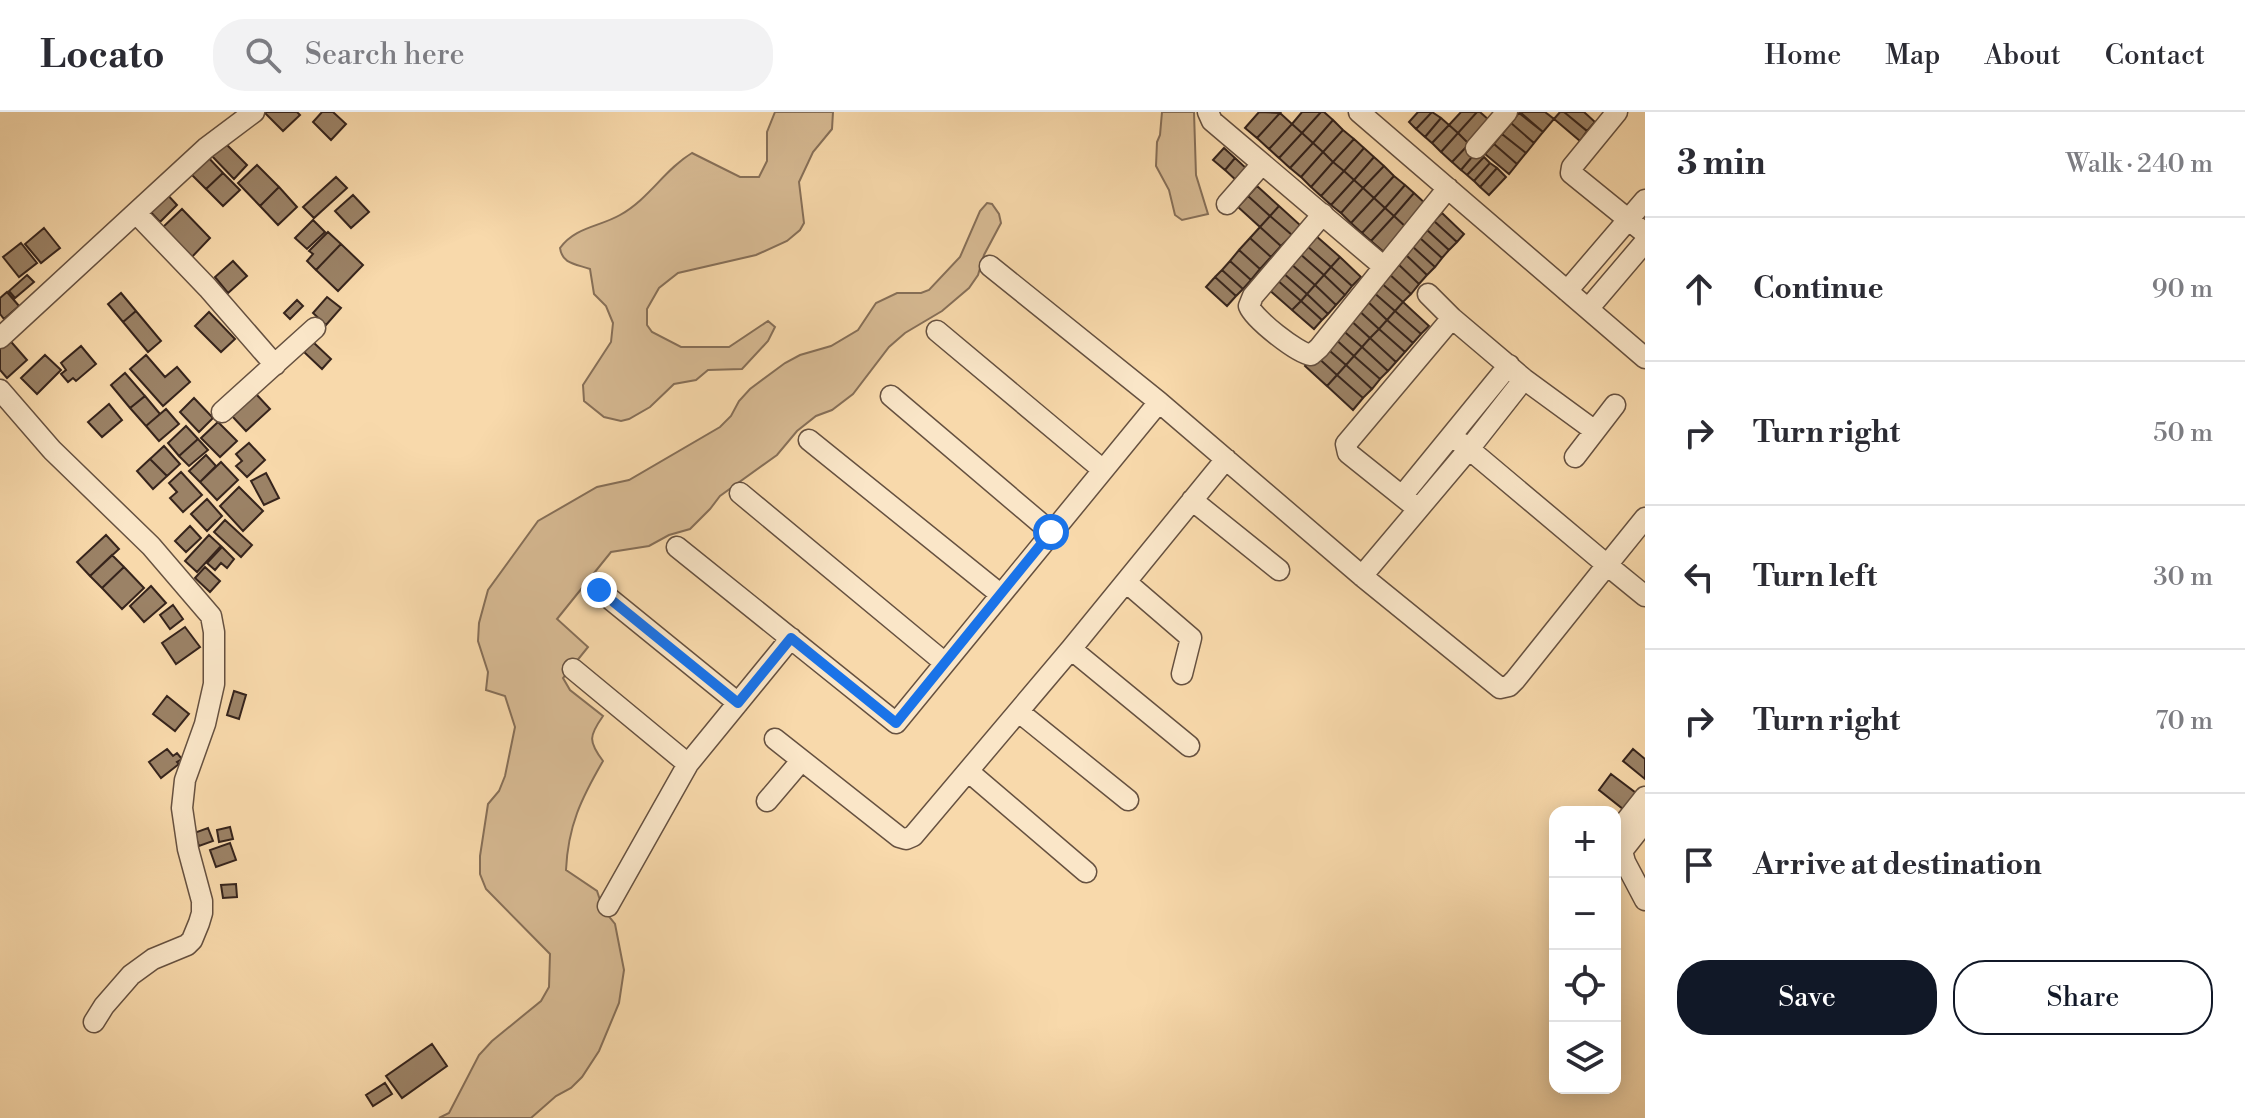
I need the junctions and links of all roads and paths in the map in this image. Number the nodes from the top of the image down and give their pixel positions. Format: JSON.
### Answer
{"nodes":[{"id":1,"x":254,"y":112,"type":"edge"},
{"id":2,"x":1208,"y":112,"type":"edge"},
{"id":3,"x":1359,"y":112,"type":"edge"},
{"id":4,"x":1617,"y":112,"type":"edge"},
{"id":5,"x":1497,"y":115,"type":"edge"},
{"id":6,"x":1476,"y":148,"type":"dead end"},
{"id":7,"x":1262,"y":164,"type":"junction"},
{"id":8,"x":1448,"y":188,"type":"junction"},
{"id":9,"x":1645,"y":200,"type":"edge"},
{"id":10,"x":1227,"y":204,"type":"dead end"},
{"id":11,"x":136,"y":213,"type":"junction"},
{"id":12,"x":1323,"y":214,"type":"junction"},
{"id":13,"x":1637,"y":226,"type":"edge"},
{"id":14,"x":1645,"y":242,"type":"edge"},
{"id":15,"x":990,"y":266,"type":"dead end"},
{"id":16,"x":1384,"y":267,"type":"junction"},
{"id":17,"x":1567,"y":291,"type":"junction"},
{"id":18,"x":1428,"y":294,"type":"dead end"},
{"id":19,"x":1588,"y":309,"type":"junction"},
{"id":20,"x":1452,"y":318,"type":"junction"},
{"id":21,"x":315,"y":328,"type":"dead end"},
{"id":22,"x":937,"y":331,"type":"dead end"},
{"id":23,"x":0,"y":338,"type":"edge"},
{"id":24,"x":1645,"y":358,"type":"edge"},
{"id":25,"x":275,"y":365,"type":"junction"},
{"id":26,"x":1516,"y":372,"type":"junction"},
{"id":27,"x":0,"y":390,"type":"edge"},
{"id":28,"x":891,"y":396,"type":"dead end"},
{"id":29,"x":1159,"y":402,"type":"junction"},
{"id":30,"x":1615,"y":405,"type":"dead end"},
{"id":31,"x":222,"y":412,"type":"dead end"},
{"id":32,"x":1595,"y":431,"type":"junction"},
{"id":33,"x":809,"y":440,"type":"dead end"},
{"id":34,"x":1461,"y":443,"type":"junction"},
{"id":35,"x":1575,"y":457,"type":"dead end"},
{"id":36,"x":1226,"y":459,"type":"junction"},
{"id":37,"x":1103,"y":470,"type":"junction"},
{"id":38,"x":740,"y":493,"type":"dead end"},
{"id":39,"x":1192,"y":500,"type":"junction"},
{"id":40,"x":1410,"y":502,"type":"junction"},
{"id":41,"x":1645,"y":518,"type":"edge"},
{"id":42,"x":1051,"y":532,"type":"junction"},
{"id":43,"x":677,"y":547,"type":"dead end"},
{"id":44,"x":1607,"y":565,"type":"junction"},
{"id":45,"x":1279,"y":570,"type":"dead end"},
{"id":46,"x":1362,"y":576,"type":"junction"},
{"id":47,"x":1126,"y":582,"type":"junction"},
{"id":48,"x":599,"y":590,"type":"dead end"},
{"id":49,"x":1000,"y":594,"type":"junction"},
{"id":50,"x":1645,"y":596,"type":"edge"},
{"id":51,"x":791,"y":638,"type":"junction"},
{"id":52,"x":1071,"y":649,"type":"junction"},
{"id":53,"x":945,"y":663,"type":"junction"},
{"id":54,"x":573,"y":669,"type":"dead end"},
{"id":55,"x":1182,"y":674,"type":"dead end"},
{"id":56,"x":738,"y":703,"type":"junction"},
{"id":57,"x":1019,"y":712,"type":"junction"},
{"id":58,"x":775,"y":739,"type":"dead end"},
{"id":59,"x":1189,"y":746,"type":"dead end"},
{"id":60,"x":801,"y":761,"type":"junction"},
{"id":61,"x":688,"y":764,"type":"junction"},
{"id":62,"x":969,"y":772,"type":"junction"},
{"id":63,"x":1645,"y":797,"type":"edge"},
{"id":64,"x":1128,"y":800,"type":"dead end"},
{"id":65,"x":767,"y":801,"type":"dead end"},
{"id":66,"x":1645,"y":822,"type":"edge"},
{"id":67,"x":1621,"y":837,"type":"edge"},
{"id":68,"x":1621,"y":841,"type":"edge"},
{"id":69,"x":1621,"y":853,"type":"edge"},
{"id":70,"x":1086,"y":872,"type":"dead end"},
{"id":71,"x":1645,"y":900,"type":"edge"},
{"id":72,"x":608,"y":906,"type":"dead end"},
{"id":73,"x":94,"y":1022,"type":"dead end"}],
"edges":[{"from":1,"to":11,"type":"street"},
{"from":2,"to":7,"type":"street"},
{"from":3,"to":8,"type":"street"},
{"from":4,"to":13,"type":"street"},
{"from":5,"to":6,"type":"street"},
{"from":7,"to":10,"type":"street"},
{"from":7,"to":12,"type":"street"},
{"from":8,"to":16,"type":"street"},
{"from":8,"to":17,"type":"street"},
{"from":9,"to":13,"type":"street"},
{"from":11,"to":23,"type":"street"},
{"from":11,"to":25,"type":"street"},
{"from":12,"to":16,"type":"street"},
{"from":12,"to":16,"type":"street"},
{"from":13,"to":17,"type":"street"},
{"from":14,"to":19,"type":"street"},
{"from":15,"to":29,"type":"street"},
{"from":17,"to":19,"type":"street"},
{"from":18,"to":20,"type":"street"},
{"from":19,"to":24,"type":"street"},
{"from":20,"to":26,"type":"street"},
{"from":20,"to":40,"type":"street"},
{"from":21,"to":25,"type":"street"},
{"from":22,"to":37,"type":"street"},
{"from":25,"to":31,"type":"street"},
{"from":26,"to":32,"type":"street"},
{"from":26,"to":34,"type":"street"},
{"from":27,"to":73,"type":"street"},
{"from":28,"to":42,"type":"street"},
{"from":29,"to":36,"type":"street"},
{"from":29,"to":37,"type":"street"},
{"from":30,"to":32,"type":"street"},
{"from":32,"to":35,"type":"street"},
{"from":33,"to":49,"type":"street"},
{"from":34,"to":40,"type":"street"},
{"from":34,"to":44,"type":"street"},
{"from":36,"to":39,"type":"street"},
{"from":36,"to":46,"type":"street"},
{"from":37,"to":42,"type":"street"},
{"from":38,"to":53,"type":"street"},
{"from":39,"to":45,"type":"street"},
{"from":39,"to":47,"type":"street"},
{"from":40,"to":46,"type":"street"},
{"from":41,"to":44,"type":"street"},
{"from":42,"to":49,"type":"street"},
{"from":43,"to":51,"type":"street"},
{"from":44,"to":46,"type":"street"},
{"from":44,"to":50,"type":"street"},
{"from":47,"to":52,"type":"street"},
{"from":47,"to":55,"type":"street"},
{"from":48,"to":56,"type":"street"},
{"from":49,"to":53,"type":"street"},
{"from":51,"to":53,"type":"street"},
{"from":51,"to":56,"type":"street"},
{"from":52,"to":57,"type":"street"},
{"from":52,"to":59,"type":"street"},
{"from":54,"to":61,"type":"street"},
{"from":56,"to":61,"type":"street"},
{"from":57,"to":62,"type":"street"},
{"from":57,"to":64,"type":"street"},
{"from":58,"to":60,"type":"street"},
{"from":60,"to":62,"type":"street"},
{"from":60,"to":65,"type":"street"},
{"from":61,"to":72,"type":"street"},
{"from":62,"to":70,"type":"street"},
{"from":63,"to":67,"type":"street"},
{"from":66,"to":68,"type":"street"},
{"from":69,"to":71,"type":"street"}]}
